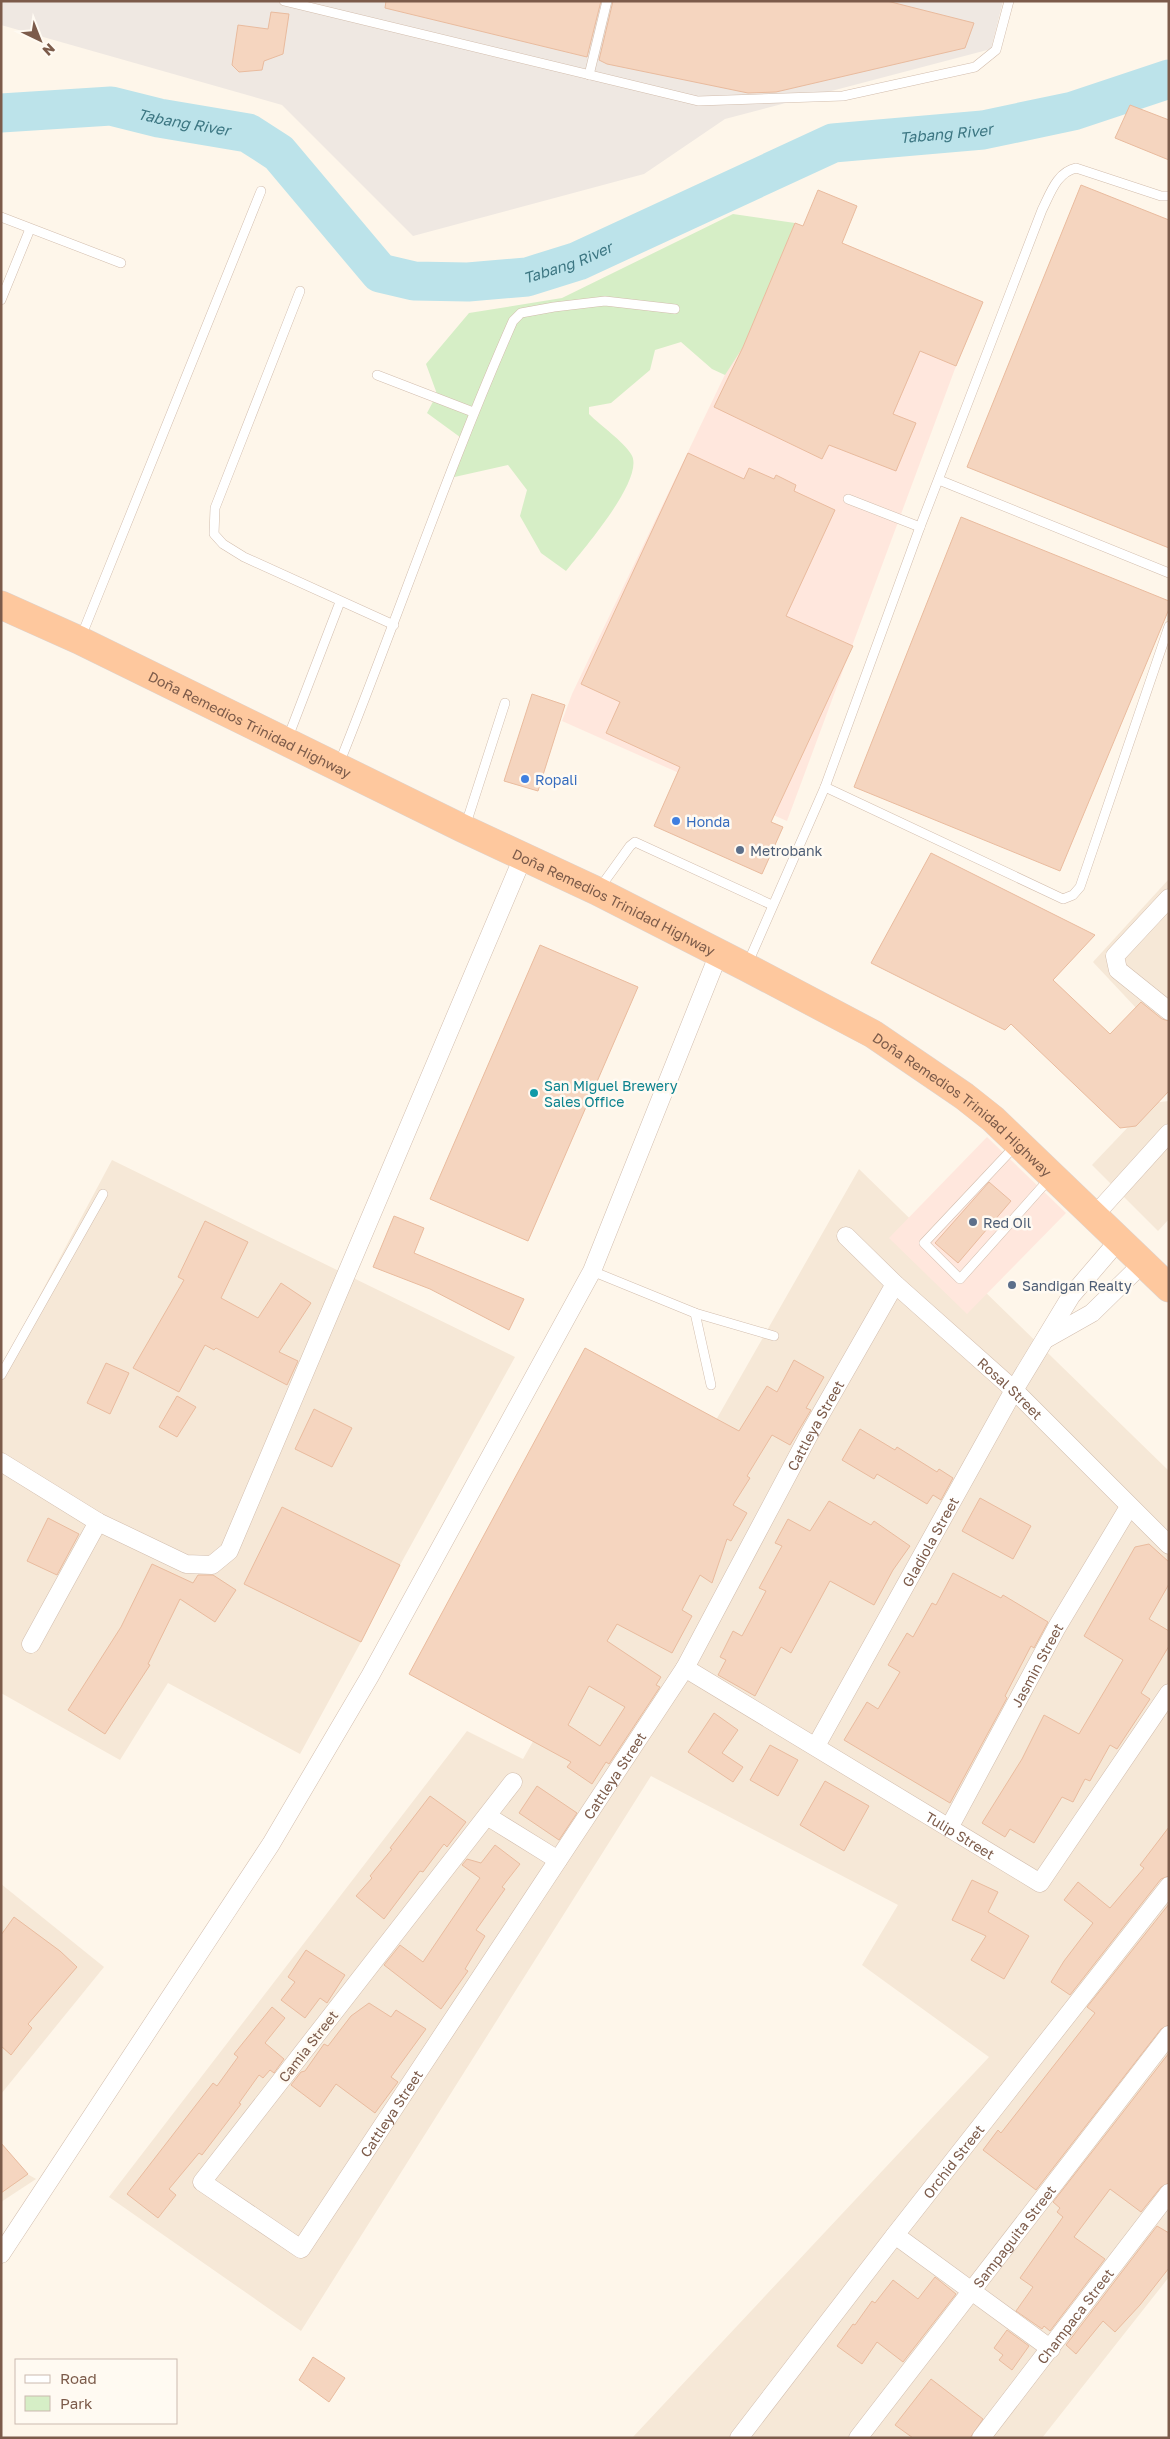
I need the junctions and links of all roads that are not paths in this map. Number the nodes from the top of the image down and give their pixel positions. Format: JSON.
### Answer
{"nodes":[{"id":1,"x":284,"y":1,"type":"edge"},
{"id":2,"x":607,"y":1,"type":"edge"},
{"id":3,"x":1009,"y":1,"type":"edge"},
{"id":4,"x":589,"y":75,"type":"junction"},
{"id":5,"x":261,"y":191,"type":"dead end"},
{"id":6,"x":1169,"y":196,"type":"edge"},
{"id":7,"x":1,"y":217,"type":"edge"},
{"id":8,"x":30,"y":229,"type":"junction"},
{"id":9,"x":121,"y":264,"type":"dead end"},
{"id":10,"x":300,"y":291,"type":"dead end"},
{"id":11,"x":1,"y":300,"type":"edge"},
{"id":12,"x":675,"y":310,"type":"dead end"},
{"id":13,"x":377,"y":375,"type":"dead end"},
{"id":14,"x":473,"y":412,"type":"junction"},
{"id":15,"x":939,"y":480,"type":"junction"},
{"id":16,"x":848,"y":499,"type":"dead end"},
{"id":17,"x":920,"y":527,"type":"junction"},
{"id":18,"x":1169,"y":573,"type":"edge"},
{"id":19,"x":340,"y":602,"type":"junction"},
{"id":20,"x":1,"y":605,"type":"edge"},
{"id":21,"x":394,"y":626,"type":"junction"},
{"id":22,"x":1169,"y":626,"type":"edge"},
{"id":23,"x":80,"y":640,"type":"junction"},
{"id":24,"x":505,"y":703,"type":"dead end"},
{"id":25,"x":286,"y":741,"type":"junction"},
{"id":26,"x":338,"y":767,"type":"junction"},
{"id":27,"x":825,"y":787,"type":"junction"},
{"id":28,"x":464,"y":830,"type":"junction"},
{"id":29,"x":524,"y":857,"type":"junction"},
{"id":30,"x":598,"y":891,"type":"junction"},
{"id":31,"x":1169,"y":898,"type":"edge"},
{"id":32,"x":772,"y":905,"type":"junction"},
{"id":33,"x":719,"y":953,"type":"junction"},
{"id":34,"x":746,"y":967,"type":"junction"},
{"id":35,"x":1169,"y":1011,"type":"edge"},
{"id":36,"x":1169,"y":1133,"type":"edge"},
{"id":37,"x":1019,"y":1142,"type":"junction"},
{"id":38,"x":1053,"y":1175,"type":"junction"},
{"id":39,"x":103,"y":1194,"type":"dead end"},
{"id":40,"x":1094,"y":1216,"type":"junction"},
{"id":41,"x":846,"y":1236,"type":"dead end"},
{"id":42,"x":1119,"y":1240,"type":"junction"},
{"id":43,"x":592,"y":1271,"type":"junction"},
{"id":44,"x":1161,"y":1276,"type":"edge"},
{"id":45,"x":894,"y":1284,"type":"junction"},
{"id":46,"x":695,"y":1313,"type":"junction"},
{"id":47,"x":774,"y":1336,"type":"dead end"},
{"id":48,"x":1046,"y":1339,"type":"junction"},
{"id":49,"x":1,"y":1375,"type":"edge"},
{"id":50,"x":711,"y":1385,"type":"dead end"},
{"id":51,"x":1014,"y":1390,"type":"junction"},
{"id":52,"x":1,"y":1462,"type":"edge"},
{"id":53,"x":1129,"y":1506,"type":"junction"},
{"id":54,"x":98,"y":1522,"type":"junction"},
{"id":55,"x":1169,"y":1545,"type":"edge"},
{"id":56,"x":31,"y":1644,"type":"dead end"},
{"id":57,"x":684,"y":1668,"type":"junction"},
{"id":58,"x":1169,"y":1693,"type":"edge"},
{"id":59,"x":816,"y":1746,"type":"junction"},
{"id":60,"x":513,"y":1782,"type":"dead end"},
{"id":61,"x":488,"y":1816,"type":"junction"},
{"id":62,"x":949,"y":1828,"type":"junction"},
{"id":63,"x":558,"y":1860,"type":"junction"},
{"id":64,"x":1169,"y":1886,"type":"edge"},
{"id":65,"x":1169,"y":2035,"type":"edge"},
{"id":66,"x":1169,"y":2193,"type":"edge"},
{"id":67,"x":895,"y":2235,"type":"junction"},
{"id":68,"x":301,"y":2249,"type":"joint"},
{"id":69,"x":1,"y":2254,"type":"edge"},
{"id":70,"x":971,"y":2291,"type":"junction"},
{"id":71,"x":1051,"y":2349,"type":"junction"},
{"id":72,"x":739,"y":2438,"type":"edge"},
{"id":73,"x":858,"y":2438,"type":"edge"},
{"id":74,"x":981,"y":2438,"type":"edge"}],
"edges":[{"from":1,"to":4,"type":"lane"},
{"from":2,"to":4,"type":"lane"},
{"from":3,"to":4,"type":"lane"},
{"from":5,"to":23,"type":"lane"},
{"from":6,"to":15,"type":"lane"},
{"from":7,"to":8,"type":"lane"},
{"from":8,"to":9,"type":"lane"},
{"from":8,"to":11,"type":"lane"},
{"from":10,"to":19,"type":"lane"},
{"from":12,"to":14,"type":"lane"},
{"from":13,"to":14,"type":"lane"},
{"from":14,"to":21,"type":"lane"},
{"from":15,"to":17,"type":"lane"},
{"from":15,"to":18,"type":"lane"},
{"from":16,"to":17,"type":"lane"},
{"from":17,"to":27,"type":"lane"},
{"from":19,"to":21,"type":"lane"},
{"from":19,"to":25,"type":"lane"},
{"from":20,"to":23,"type":"highway","name":"Doña Remedios Trinidad Highway"},
{"from":21,"to":26,"type":"lane"},
{"from":22,"to":27,"type":"lane"},
{"from":23,"to":25,"type":"highway","name":"Doña Remedios Trinidad Highway"},
{"from":24,"to":28,"type":"lane"},
{"from":25,"to":26,"type":"highway","name":"Doña Remedios Trinidad Highway"},
{"from":26,"to":28,"type":"highway","name":"Doña Remedios Trinidad Highway"},
{"from":27,"to":32,"type":"lane"},
{"from":28,"to":29,"type":"highway","name":"Doña Remedios Trinidad Highway"},
{"from":29,"to":30,"type":"highway","name":"Doña Remedios Trinidad Highway"},
{"from":29,"to":54,"type":"street"},
{"from":30,"to":32,"type":"lane"},
{"from":30,"to":33,"type":"highway","name":"Doña Remedios Trinidad Highway"},
{"from":31,"to":35,"type":"street"},
{"from":32,"to":34,"type":"lane"},
{"from":33,"to":34,"type":"highway","name":"Doña Remedios Trinidad Highway"},
{"from":33,"to":43,"type":"street"},
{"from":34,"to":37,"type":"highway","name":"Doña Remedios Trinidad Highway"},
{"from":36,"to":40,"type":"street"},
{"from":37,"to":38,"type":"highway","name":"Doña Remedios Trinidad Highway"},
{"from":37,"to":38,"type":"lane"},
{"from":38,"to":40,"type":"highway","name":"Doña Remedios Trinidad Highway"},
{"from":39,"to":49,"type":"lane"},
{"from":40,"to":42,"type":"highway","name":"Doña Remedios Trinidad Highway"},
{"from":41,"to":45,"type":"street","name":"Rosal Street"},
{"from":42,"to":44,"type":"highway","name":"Doña Remedios Trinidad Highway"},
{"from":42,"to":48,"type":"street","name":"Gladiola Street"},
{"from":43,"to":46,"type":"lane"},
{"from":43,"to":69,"type":"street"},
{"from":44,"to":48,"type":"street","name":"Gladiola Street"},
{"from":45,"to":51,"type":"street","name":"Rosal Street"},
{"from":45,"to":57,"type":"street","name":"Cattleya Street"},
{"from":46,"to":47,"type":"lane"},
{"from":46,"to":50,"type":"lane"},
{"from":48,"to":51,"type":"street","name":"Gladiola Street"},
{"from":51,"to":53,"type":"street","name":"Rosal Street"},
{"from":51,"to":59,"type":"street","name":"Gladiola Street"},
{"from":52,"to":54,"type":"street"},
{"from":53,"to":55,"type":"street","name":"Rosal Street"},
{"from":53,"to":62,"type":"street","name":"Jasmin Street"},
{"from":54,"to":56,"type":"street"},
{"from":57,"to":59,"type":"street","name":"Tulip Street"},
{"from":57,"to":63,"type":"street","name":"Cattleya Street"},
{"from":58,"to":62,"type":"street","name":"Tulip Street"},
{"from":59,"to":62,"type":"street","name":"Tulip Street"},
{"from":60,"to":61,"type":"street","name":"Camia Street"},
{"from":61,"to":63,"type":"street"},
{"from":61,"to":68,"type":"street","name":"Camia Street"},
{"from":63,"to":68,"type":"street","name":"Cattleya Street"},
{"from":64,"to":67,"type":"street","name":"Orchid Street"},
{"from":65,"to":70,"type":"street","name":"Sampaguita Street"},
{"from":66,"to":71,"type":"street","name":"Champaca Street"},
{"from":67,"to":70,"type":"street"},
{"from":67,"to":72,"type":"street","name":"Orchid Street"},
{"from":70,"to":71,"type":"street"},
{"from":70,"to":73,"type":"street","name":"Sampaguita Street"},
{"from":71,"to":74,"type":"street","name":"Champaca Street"}]}
